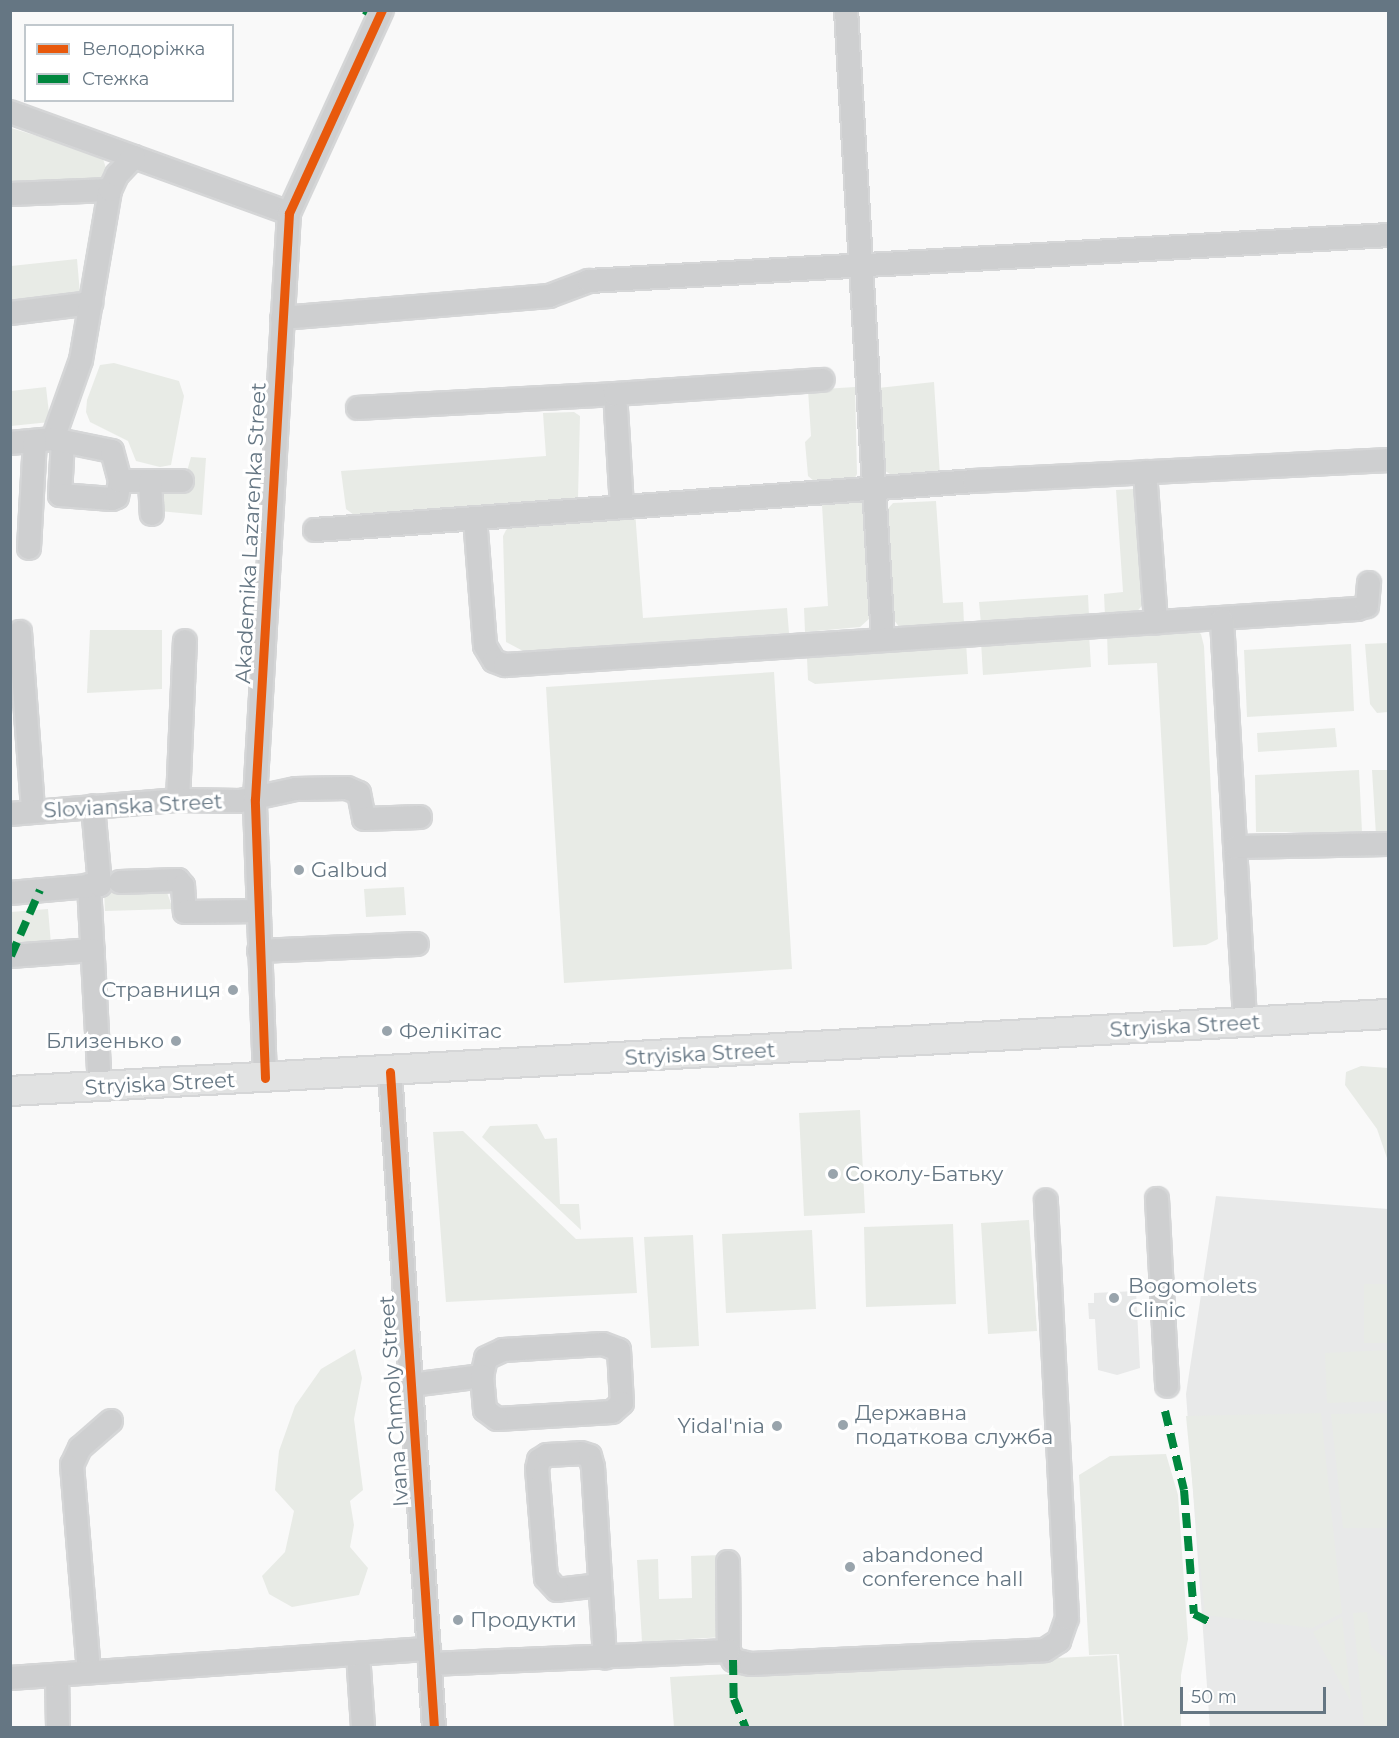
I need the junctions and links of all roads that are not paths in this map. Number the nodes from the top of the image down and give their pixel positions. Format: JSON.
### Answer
{"nodes":[{"id":1,"x":382,"y":10,"type":"edge"},
{"id":2,"x":846,"y":10,"type":"edge"},
{"id":3,"x":10,"y":112,"type":"edge"},
{"id":4,"x":134,"y":158,"type":"junction"},
{"id":5,"x":110,"y":190,"type":"junction"},
{"id":6,"x":10,"y":194,"type":"edge"},
{"id":7,"x":289,"y":213,"type":"junction"},
{"id":8,"x":1389,"y":235,"type":"edge"},
{"id":9,"x":862,"y":265,"type":"junction"},
{"id":10,"x":91,"y":303,"type":"junction"},
{"id":11,"x":10,"y":313,"type":"edge"},
{"id":12,"x":282,"y":318,"type":"junction"},
{"id":13,"x":823,"y":380,"type":"dead end"},
{"id":14,"x":615,"y":394,"type":"junction"},
{"id":15,"x":358,"y":408,"type":"dead end"},
{"id":16,"x":50,"y":440,"type":"junction"},
{"id":17,"x":10,"y":443,"type":"edge"},
{"id":18,"x":1389,"y":460,"type":"edge"},
{"id":19,"x":1145,"y":472,"type":"junction"},
{"id":20,"x":120,"y":481,"type":"junction"},
{"id":21,"x":150,"y":481,"type":"junction"},
{"id":22,"x":182,"y":481,"type":"dead end"},
{"id":23,"x":875,"y":488,"type":"junction"},
{"id":24,"x":622,"y":507,"type":"junction"},
{"id":25,"x":152,"y":514,"type":"dead end"},
{"id":26,"x":475,"y":518,"type":"junction"},
{"id":27,"x":315,"y":530,"type":"dead end"},
{"id":28,"x":29,"y":548,"type":"dead end"},
{"id":29,"x":1369,"y":583,"type":"dead end"},
{"id":30,"x":1222,"y":620,"type":"junction"},
{"id":31,"x":1156,"y":623,"type":"junction"},
{"id":32,"x":20,"y":632,"type":"dead end"},
{"id":33,"x":883,"y":639,"type":"junction"},
{"id":34,"x":185,"y":641,"type":"dead end"},
{"id":35,"x":255,"y":799,"type":"junction"},
{"id":36,"x":178,"y":800,"type":"junction"},
{"id":37,"x":93,"y":806,"type":"junction"},
{"id":38,"x":33,"y":812,"type":"junction"},
{"id":39,"x":10,"y":814,"type":"edge"},
{"id":40,"x":420,"y":817,"type":"dead end"},
{"id":41,"x":1389,"y":844,"type":"edge"},
{"id":42,"x":1236,"y":846,"type":"junction"},
{"id":43,"x":120,"y":882,"type":"dead end"},
{"id":44,"x":89,"y":885,"type":"junction"},
{"id":45,"x":10,"y":893,"type":"edge"},
{"id":46,"x":258,"y":911,"type":"junction"},
{"id":47,"x":417,"y":944,"type":"dead end"},
{"id":48,"x":93,"y":950,"type":"junction"},
{"id":49,"x":259,"y":951,"type":"junction"},
{"id":50,"x":10,"y":956,"type":"edge"},
{"id":51,"x":1389,"y":1014,"type":"edge"},
{"id":52,"x":1245,"y":1022,"type":"junction"},
{"id":53,"x":390,"y":1072,"type":"junction"},
{"id":54,"x":265,"y":1078,"type":"junction"},
{"id":55,"x":100,"y":1087,"type":"junction"},
{"id":56,"x":10,"y":1091,"type":"edge"},
{"id":57,"x":1157,"y":1199,"type":"dead end"},
{"id":58,"x":1046,"y":1201,"type":"dead end"},
{"id":59,"x":482,"y":1376,"type":"junction"},
{"id":60,"x":411,"y":1384,"type":"junction"},
{"id":61,"x":1167,"y":1386,"type":"dead end"},
{"id":62,"x":111,"y":1421,"type":"dead end"},
{"id":63,"x":728,"y":1562,"type":"dead end"},
{"id":64,"x":600,"y":1585,"type":"junction"},
{"id":65,"x":729,"y":1651,"type":"junction"},
{"id":66,"x":358,"y":1654,"type":"junction"},
{"id":67,"x":430,"y":1657,"type":"junction"},
{"id":68,"x":605,"y":1658,"type":"junction"},
{"id":69,"x":89,"y":1672,"type":"junction"},
{"id":70,"x":57,"y":1675,"type":"junction"},
{"id":71,"x":10,"y":1678,"type":"edge"},
{"id":72,"x":58,"y":1728,"type":"edge"},
{"id":73,"x":363,"y":1728,"type":"edge"},
{"id":74,"x":434,"y":1728,"type":"edge"}],
"edges":[{"from":1,"to":7,"type":"street","name":"Akademika Lazarenka Street"},
{"from":2,"to":9,"type":"street"},
{"from":3,"to":4,"type":"street"},
{"from":4,"to":5,"type":"street"},
{"from":4,"to":7,"type":"street"},
{"from":5,"to":6,"type":"street"},
{"from":5,"to":10,"type":"street"},
{"from":7,"to":12,"type":"street","name":"Akademika Lazarenka Street"},
{"from":8,"to":9,"type":"street"},
{"from":9,"to":12,"type":"street"},
{"from":9,"to":23,"type":"street"},
{"from":10,"to":11,"type":"street"},
{"from":10,"to":16,"type":"street"},
{"from":12,"to":35,"type":"street","name":"Akademika Lazarenka Street"},
{"from":13,"to":14,"type":"street"},
{"from":14,"to":15,"type":"street"},
{"from":14,"to":24,"type":"street"},
{"from":16,"to":17,"type":"street"},
{"from":16,"to":20,"type":"street"},
{"from":16,"to":20,"type":"street"},
{"from":16,"to":28,"type":"street"},
{"from":18,"to":19,"type":"street"},
{"from":19,"to":23,"type":"street"},
{"from":19,"to":31,"type":"street"},
{"from":20,"to":21,"type":"street"},
{"from":21,"to":22,"type":"street"},
{"from":21,"to":25,"type":"street"},
{"from":23,"to":24,"type":"street"},
{"from":23,"to":33,"type":"street"},
{"from":24,"to":26,"type":"street"},
{"from":26,"to":27,"type":"street"},
{"from":26,"to":33,"type":"street"},
{"from":29,"to":30,"type":"street"},
{"from":30,"to":31,"type":"street"},
{"from":30,"to":42,"type":"street"},
{"from":31,"to":33,"type":"street"},
{"from":32,"to":38,"type":"street"},
{"from":34,"to":36,"type":"street"},
{"from":35,"to":36,"type":"street","name":"Slovianska Street"},
{"from":35,"to":40,"type":"street","name":"Slovianska Street"},
{"from":35,"to":46,"type":"street","name":"Akademika Lazarenka Street"},
{"from":36,"to":37,"type":"street","name":"Slovianska Street"},
{"from":37,"to":38,"type":"street","name":"Slovianska Street"},
{"from":37,"to":44,"type":"street"},
{"from":38,"to":39,"type":"street","name":"Slovianska Street"},
{"from":41,"to":42,"type":"street"},
{"from":42,"to":52,"type":"street"},
{"from":43,"to":46,"type":"street"},
{"from":44,"to":45,"type":"street"},
{"from":44,"to":48,"type":"street"},
{"from":46,"to":49,"type":"street","name":"Akademika Lazarenka Street"},
{"from":47,"to":49,"type":"street"},
{"from":48,"to":50,"type":"street"},
{"from":48,"to":55,"type":"street"},
{"from":49,"to":54,"type":"street","name":"Akademika Lazarenka Street"},
{"from":51,"to":52,"type":"main road","name":"Stryiska Street"},
{"from":52,"to":53,"type":"main road","name":"Stryiska Street"},
{"from":53,"to":54,"type":"main road","name":"Stryiska Street"},
{"from":53,"to":60,"type":"street","name":"Ivana Chmoly Street"},
{"from":54,"to":55,"type":"main road","name":"Stryiska Street"},
{"from":55,"to":56,"type":"main road","name":"Stryiska Street"},
{"from":57,"to":61,"type":"street"},
{"from":58,"to":65,"type":"street"},
{"from":59,"to":59,"type":"street"},
{"from":59,"to":60,"type":"street"},
{"from":60,"to":67,"type":"street","name":"Ivana Chmoly Street"},
{"from":62,"to":69,"type":"street"},
{"from":63,"to":65,"type":"street"},
{"from":64,"to":64,"type":"street"},
{"from":64,"to":68,"type":"street"},
{"from":65,"to":68,"type":"street"},
{"from":66,"to":67,"type":"street"},
{"from":66,"to":69,"type":"street"},
{"from":66,"to":73,"type":"street"},
{"from":67,"to":68,"type":"street"},
{"from":67,"to":74,"type":"street","name":"Ivana Chmoly Street"},
{"from":69,"to":70,"type":"street"},
{"from":70,"to":71,"type":"street"},
{"from":70,"to":72,"type":"street"}]}
